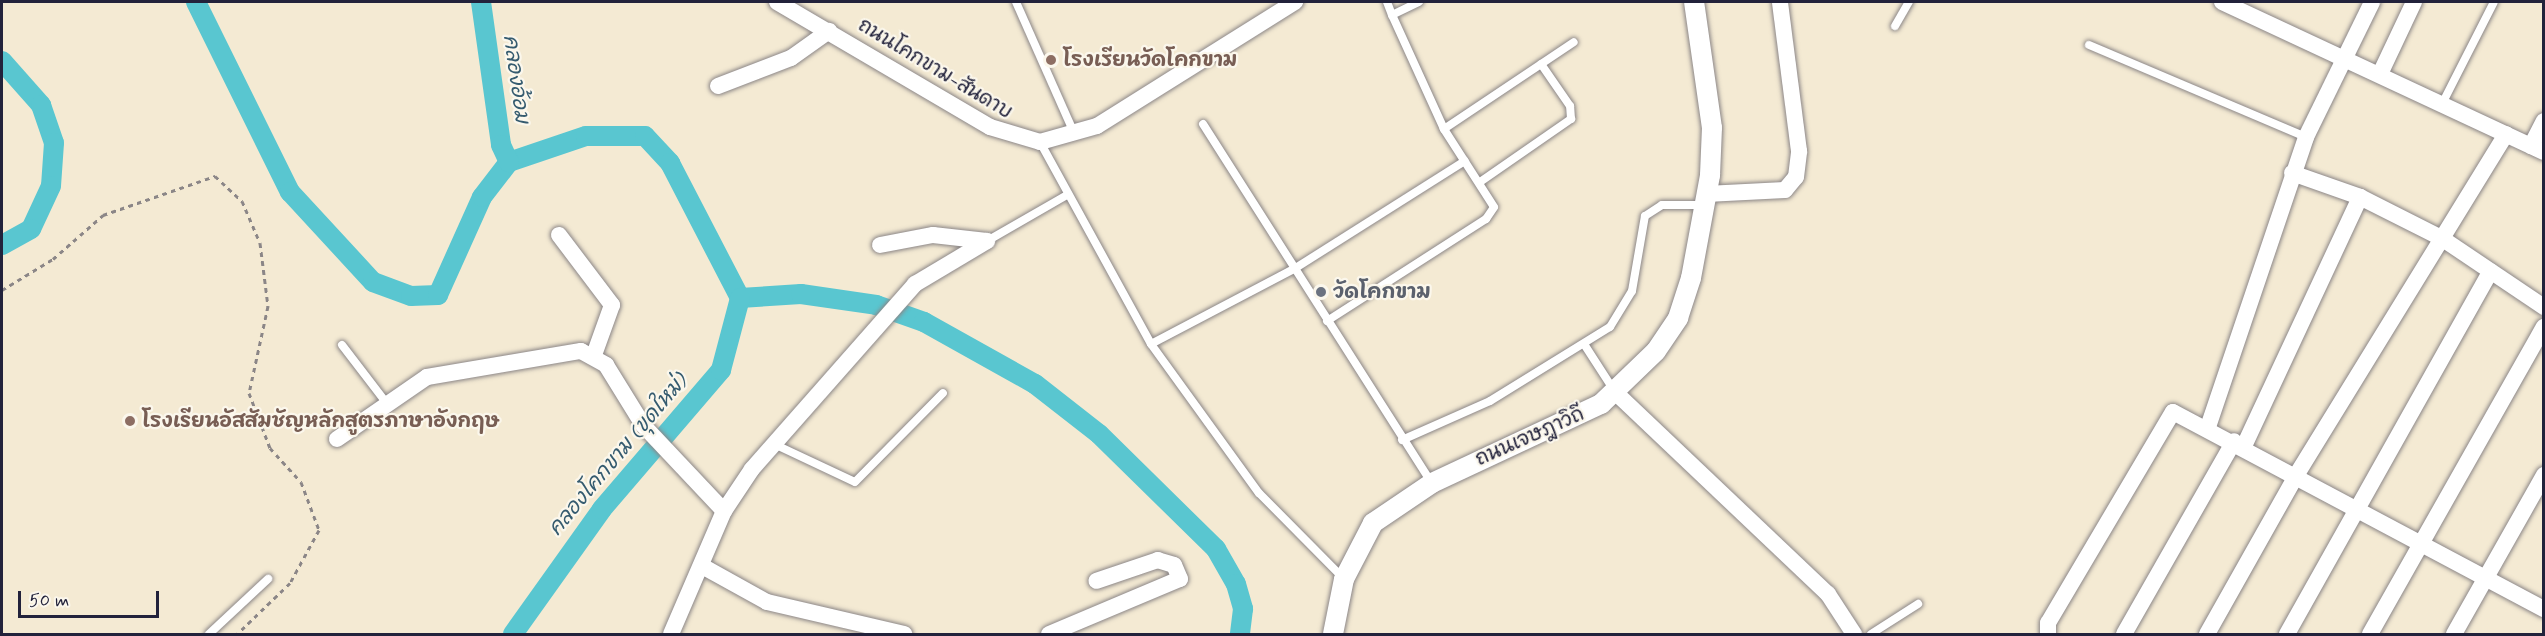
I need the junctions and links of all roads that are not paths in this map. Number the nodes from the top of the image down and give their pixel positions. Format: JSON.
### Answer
{"nodes":[{"id":1,"x":777,"y":2,"type":"edge"},
{"id":2,"x":1016,"y":2,"type":"edge"},
{"id":3,"x":1293,"y":2,"type":"edge"},
{"id":4,"x":1387,"y":2,"type":"edge"},
{"id":5,"x":1419,"y":2,"type":"edge"},
{"id":6,"x":1694,"y":2,"type":"edge"},
{"id":7,"x":1780,"y":2,"type":"edge"},
{"id":8,"x":1909,"y":2,"type":"edge"},
{"id":9,"x":2222,"y":2,"type":"edge"},
{"id":10,"x":2372,"y":2,"type":"edge"},
{"id":11,"x":2414,"y":2,"type":"edge"},
{"id":12,"x":2494,"y":2,"type":"edge"},
{"id":13,"x":802,"y":7,"type":"edge"},
{"id":14,"x":1392,"y":15,"type":"junction"},
{"id":15,"x":1895,"y":26,"type":"dead end"},
{"id":16,"x":830,"y":31,"type":"junction"},
{"id":17,"x":1574,"y":42,"type":"dead end"},
{"id":18,"x":2089,"y":45,"type":"dead end"},
{"id":19,"x":2344,"y":57,"type":"junction"},
{"id":20,"x":1541,"y":64,"type":"junction"},
{"id":21,"x":2380,"y":74,"type":"junction"},
{"id":22,"x":718,"y":86,"type":"dead end"},
{"id":23,"x":2442,"y":104,"type":"junction"},
{"id":24,"x":2544,"y":121,"type":"edge"},
{"id":25,"x":1203,"y":124,"type":"dead end"},
{"id":26,"x":1444,"y":129,"type":"junction"},
{"id":27,"x":2506,"y":134,"type":"junction"},
{"id":28,"x":1075,"y":135,"type":"junction"},
{"id":29,"x":2306,"y":137,"type":"junction"},
{"id":30,"x":1040,"y":142,"type":"junction"},
{"id":31,"x":2537,"y":149,"type":"edge"},
{"id":32,"x":1465,"y":161,"type":"junction"},
{"id":33,"x":2292,"y":173,"type":"junction"},
{"id":34,"x":1480,"y":182,"type":"junction"},
{"id":35,"x":1067,"y":195,"type":"junction"},
{"id":36,"x":2360,"y":197,"type":"junction"},
{"id":37,"x":1705,"y":200,"type":"junction"},
{"id":38,"x":559,"y":235,"type":"dead end"},
{"id":39,"x":2443,"y":239,"type":"junction"},
{"id":40,"x":987,"y":241,"type":"junction"},
{"id":41,"x":880,"y":245,"type":"dead end"},
{"id":42,"x":1294,"y":269,"type":"junction"},
{"id":43,"x":2491,"y":271,"type":"junction"},
{"id":44,"x":2544,"y":307,"type":"edge"},
{"id":45,"x":1327,"y":321,"type":"junction"},
{"id":46,"x":2544,"y":327,"type":"edge"},
{"id":47,"x":1150,"y":344,"type":"junction"},
{"id":48,"x":342,"y":345,"type":"dead end"},
{"id":49,"x":1584,"y":345,"type":"junction"},
{"id":50,"x":594,"y":356,"type":"junction"},
{"id":51,"x":943,"y":393,"type":"dead end"},
{"id":52,"x":1616,"y":393,"type":"junction"},
{"id":53,"x":385,"y":401,"type":"junction"},
{"id":54,"x":2208,"y":427,"type":"junction"},
{"id":55,"x":337,"y":439,"type":"dead end"},
{"id":56,"x":1402,"y":440,"type":"junction"},
{"id":57,"x":2239,"y":443,"type":"junction"},
{"id":58,"x":774,"y":444,"type":"junction"},
{"id":59,"x":2297,"y":474,"type":"junction"},
{"id":60,"x":2544,"y":475,"type":"edge"},
{"id":61,"x":1432,"y":483,"type":"junction"},
{"id":62,"x":2359,"y":508,"type":"junction"},
{"id":63,"x":724,"y":511,"type":"junction"},
{"id":64,"x":2422,"y":541,"type":"junction"},
{"id":65,"x":702,"y":566,"type":"junction"},
{"id":66,"x":2487,"y":577,"type":"junction"},
{"id":67,"x":268,"y":579,"type":"dead end"},
{"id":68,"x":1344,"y":579,"type":"junction"},
{"id":69,"x":1096,"y":581,"type":"dead end"},
{"id":70,"x":1918,"y":604,"type":"dead end"},
{"id":71,"x":2544,"y":609,"type":"edge"},
{"id":72,"x":861,"y":629,"type":"edge"},
{"id":73,"x":209,"y":634,"type":"edge"},
{"id":74,"x":671,"y":634,"type":"edge"},
{"id":75,"x":904,"y":634,"type":"edge"},
{"id":76,"x":1049,"y":634,"type":"edge"},
{"id":77,"x":1334,"y":634,"type":"edge"},
{"id":78,"x":1854,"y":634,"type":"edge"},
{"id":79,"x":1871,"y":634,"type":"edge"},
{"id":80,"x":2048,"y":634,"type":"edge"},
{"id":81,"x":2124,"y":634,"type":"edge"},
{"id":82,"x":2207,"y":634,"type":"edge"},
{"id":83,"x":2287,"y":634,"type":"edge"},
{"id":84,"x":2370,"y":634,"type":"edge"},
{"id":85,"x":2454,"y":634,"type":"edge"}],
"edges":[{"from":1,"to":13,"type":"street","name":"ถนนโคกขาม-สันดาบ"},
{"from":2,"to":28,"type":"lane"},
{"from":3,"to":28,"type":"street","name":"ถนนโคกขาม-สันดาบ"},
{"from":4,"to":14,"type":"lane"},
{"from":5,"to":14,"type":"lane"},
{"from":6,"to":37,"type":"street","name":"ถนนเจษฎาวิถี"},
{"from":7,"to":37,"type":"street"},
{"from":8,"to":15,"type":"lane"},
{"from":9,"to":19,"type":"street"},
{"from":10,"to":19,"type":"street"},
{"from":11,"to":21,"type":"street"},
{"from":12,"to":23,"type":"lane"},
{"from":13,"to":16,"type":"street","name":"ถนนโคกขาม-สันดาบ"},
{"from":14,"to":26,"type":"lane"},
{"from":16,"to":22,"type":"street"},
{"from":16,"to":30,"type":"street","name":"ถนนโคกขาม-สันดาบ"},
{"from":17,"to":20,"type":"lane"},
{"from":18,"to":29,"type":"lane"},
{"from":19,"to":21,"type":"street"},
{"from":19,"to":29,"type":"street"},
{"from":20,"to":26,"type":"lane"},
{"from":20,"to":34,"type":"lane"},
{"from":21,"to":23,"type":"street"},
{"from":23,"to":27,"type":"street"},
{"from":24,"to":31,"type":"street"},
{"from":25,"to":42,"type":"lane"},
{"from":26,"to":32,"type":"lane"},
{"from":27,"to":31,"type":"street"},
{"from":27,"to":39,"type":"street"},
{"from":28,"to":30,"type":"street","name":"ถนนโคกขาม-สันดาบ"},
{"from":29,"to":33,"type":"street"},
{"from":30,"to":35,"type":"lane"},
{"from":32,"to":34,"type":"lane"},
{"from":32,"to":42,"type":"lane"},
{"from":33,"to":36,"type":"street"},
{"from":33,"to":54,"type":"street"},
{"from":34,"to":45,"type":"lane"},
{"from":35,"to":40,"type":"lane"},
{"from":35,"to":47,"type":"lane"},
{"from":36,"to":39,"type":"street"},
{"from":36,"to":57,"type":"street"},
{"from":37,"to":49,"type":"lane"},
{"from":37,"to":52,"type":"street","name":"ถนนเจษฎาวิถี"},
{"from":38,"to":50,"type":"street"},
{"from":39,"to":43,"type":"street"},
{"from":39,"to":59,"type":"street"},
{"from":40,"to":41,"type":"street"},
{"from":40,"to":58,"type":"street"},
{"from":42,"to":45,"type":"lane"},
{"from":42,"to":47,"type":"lane"},
{"from":43,"to":44,"type":"street"},
{"from":43,"to":62,"type":"street"},
{"from":45,"to":56,"type":"lane"},
{"from":46,"to":64,"type":"street"},
{"from":47,"to":68,"type":"lane"},
{"from":48,"to":53,"type":"lane"},
{"from":49,"to":52,"type":"lane"},
{"from":49,"to":56,"type":"lane"},
{"from":50,"to":53,"type":"street"},
{"from":50,"to":63,"type":"street"},
{"from":51,"to":58,"type":"lane"},
{"from":52,"to":61,"type":"street","name":"ถนนเจษฎาวิถี"},
{"from":52,"to":78,"type":"street"},
{"from":53,"to":55,"type":"street"},
{"from":54,"to":57,"type":"street"},
{"from":54,"to":80,"type":"street"},
{"from":56,"to":61,"type":"lane"},
{"from":57,"to":59,"type":"street"},
{"from":57,"to":81,"type":"street"},
{"from":58,"to":63,"type":"street"},
{"from":59,"to":62,"type":"street"},
{"from":59,"to":82,"type":"street"},
{"from":60,"to":66,"type":"street"},
{"from":61,"to":68,"type":"street","name":"ถนนเจษฎาวิถี"},
{"from":62,"to":64,"type":"street"},
{"from":62,"to":83,"type":"street"},
{"from":63,"to":65,"type":"street"},
{"from":64,"to":66,"type":"street"},
{"from":64,"to":84,"type":"street"},
{"from":65,"to":72,"type":"street"},
{"from":65,"to":74,"type":"street"},
{"from":66,"to":71,"type":"street"},
{"from":66,"to":85,"type":"street"},
{"from":67,"to":73,"type":"lane"},
{"from":68,"to":77,"type":"street","name":"ถนนเจษฎาวิถี"},
{"from":69,"to":76,"type":"street"},
{"from":70,"to":79,"type":"lane"},
{"from":72,"to":75,"type":"street"}]}
